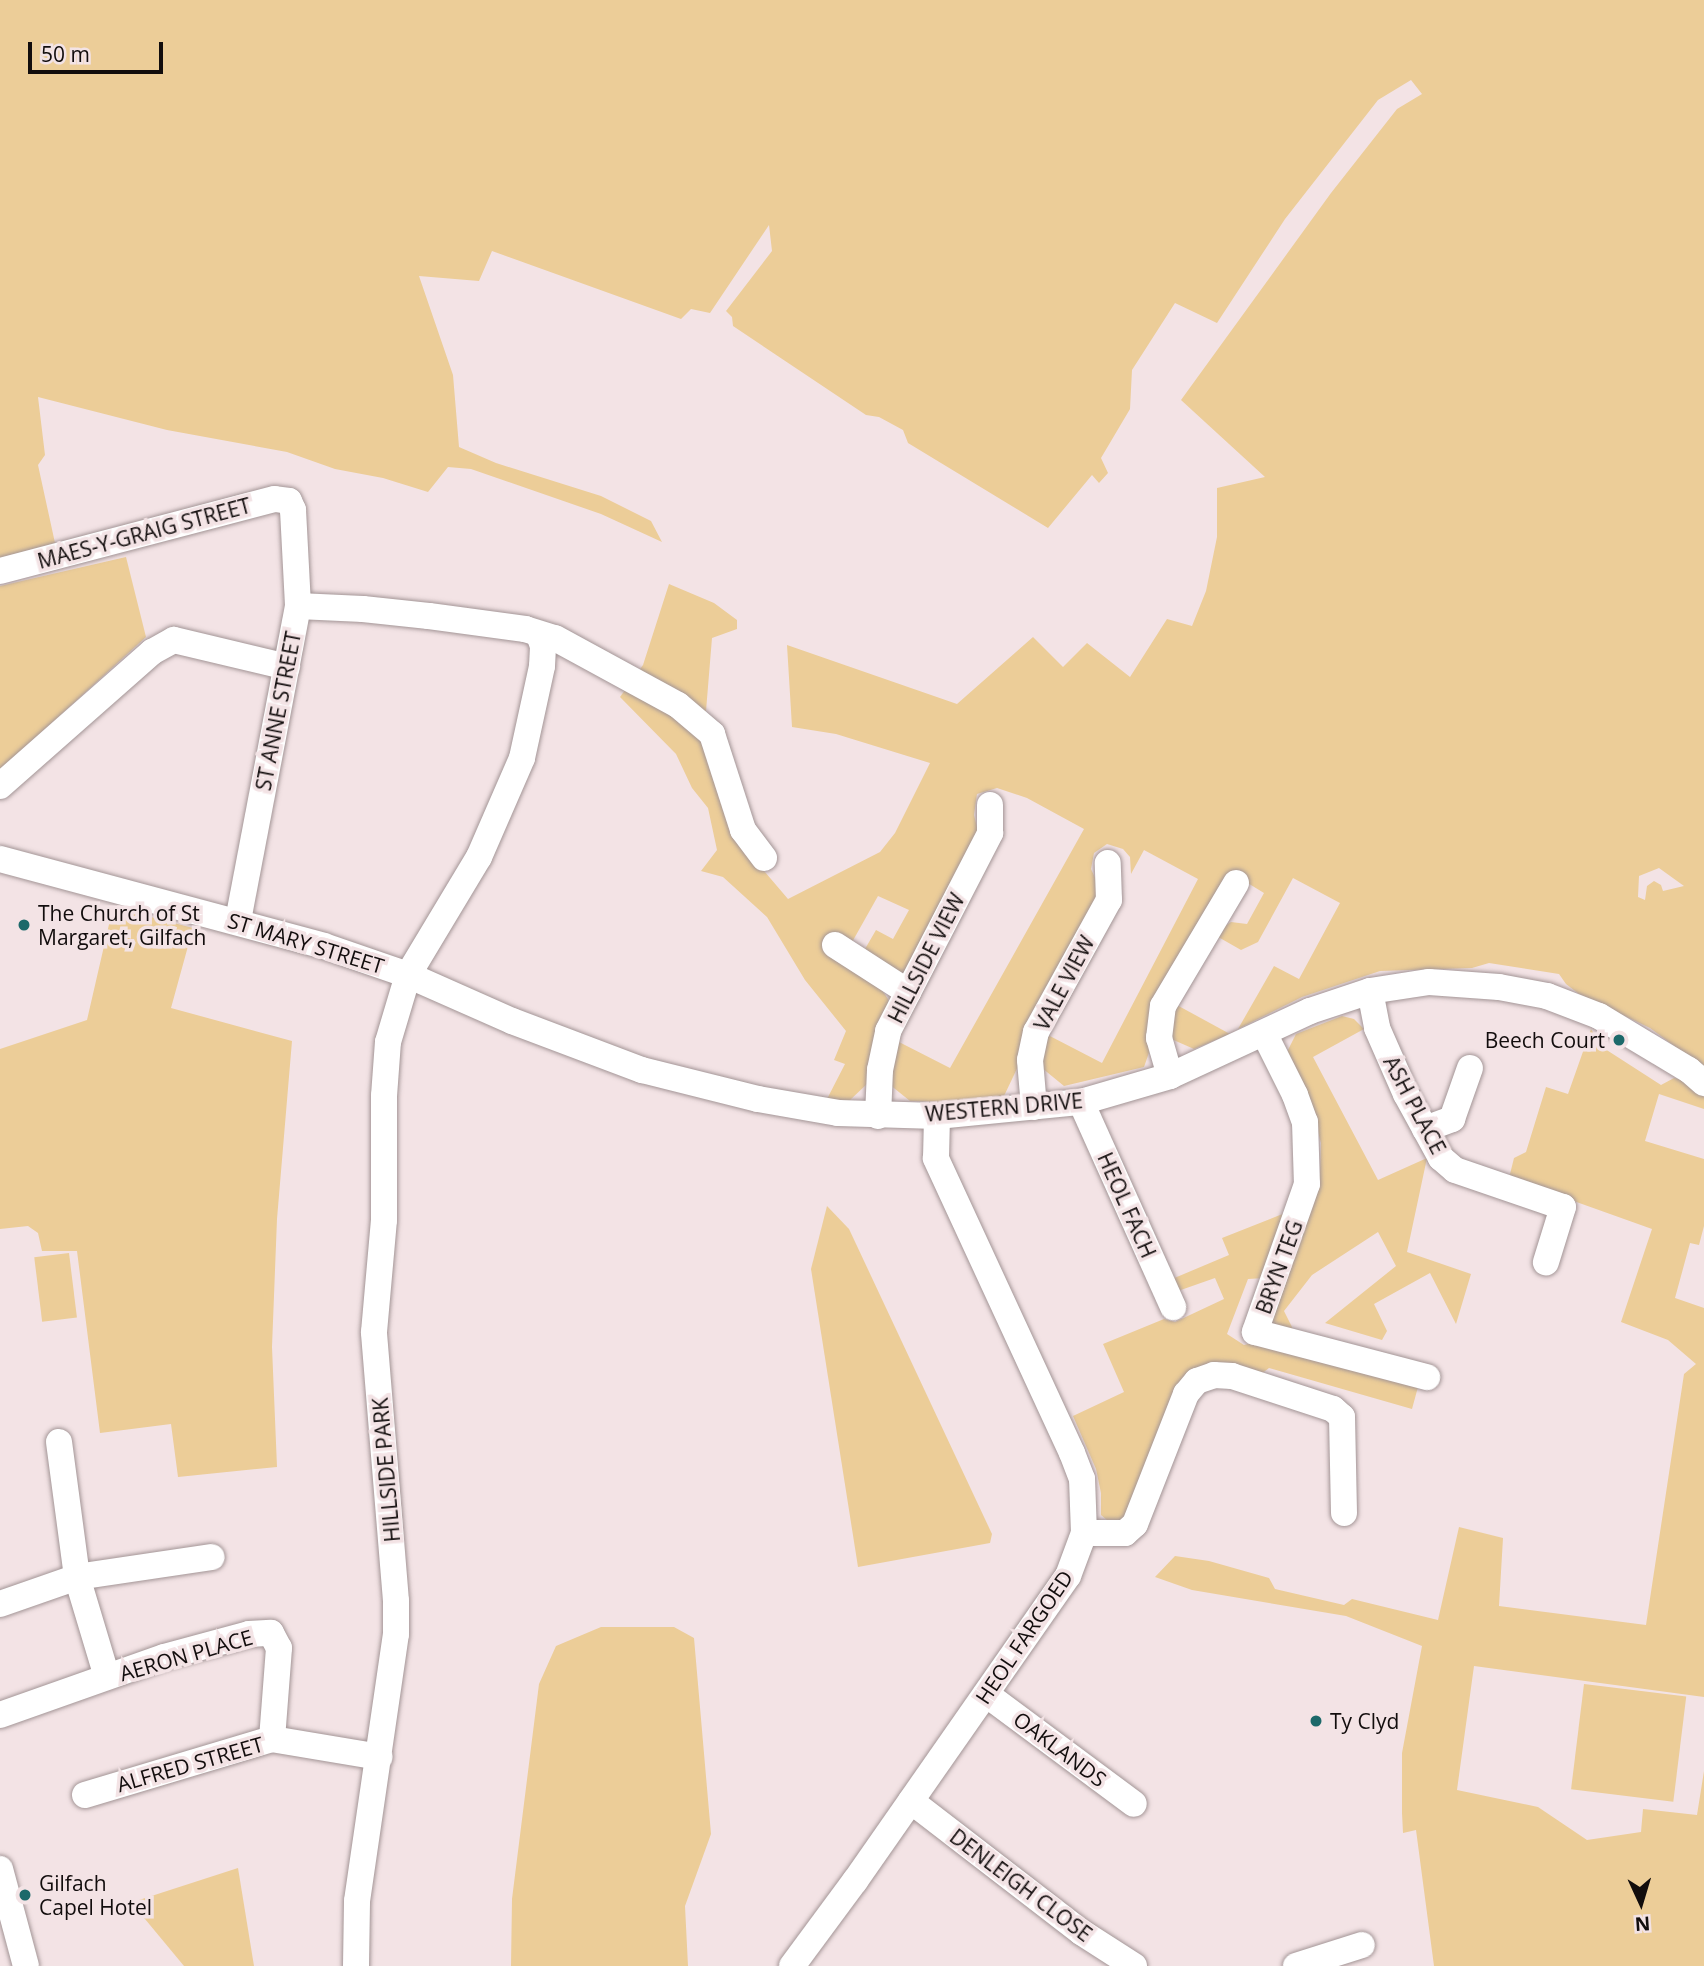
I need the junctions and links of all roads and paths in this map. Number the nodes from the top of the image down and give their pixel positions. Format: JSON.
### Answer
{"nodes":[{"id":1,"x":289,"y":501,"type":"joint"},
{"id":2,"x":0,"y":571,"type":"edge"},
{"id":3,"x":298,"y":606,"type":"junction"},
{"id":4,"x":539,"y":635,"type":"junction"},
{"id":5,"x":287,"y":667,"type":"junction"},
{"id":6,"x":0,"y":786,"type":"edge"},
{"id":7,"x":990,"y":805,"type":"dead end"},
{"id":8,"x":764,"y":858,"type":"dead end"},
{"id":9,"x":0,"y":859,"type":"edge"},
{"id":10,"x":1108,"y":863,"type":"dead end"},
{"id":11,"x":1236,"y":883,"type":"dead end"},
{"id":12,"x":238,"y":921,"type":"junction"},
{"id":13,"x":835,"y":945,"type":"dead end"},
{"id":14,"x":408,"y":975,"type":"junction"},
{"id":15,"x":1370,"y":991,"type":"junction"},
{"id":16,"x":908,"y":992,"type":"junction"},
{"id":17,"x":1265,"y":1035,"type":"junction"},
{"id":18,"x":1470,"y":1068,"type":"dead end"},
{"id":19,"x":1170,"y":1076,"type":"junction"},
{"id":20,"x":1704,"y":1083,"type":"edge"},
{"id":21,"x":1081,"y":1102,"type":"junction"},
{"id":22,"x":1034,"y":1107,"type":"junction"},
{"id":23,"x":878,"y":1116,"type":"junction"},
{"id":24,"x":937,"y":1116,"type":"junction"},
{"id":25,"x":1425,"y":1129,"type":"junction"},
{"id":26,"x":1546,"y":1262,"type":"dead end"},
{"id":27,"x":1173,"y":1307,"type":"dead end"},
{"id":28,"x":1427,"y":1377,"type":"dead end"},
{"id":29,"x":59,"y":1442,"type":"dead end"},
{"id":30,"x":1345,"y":1514,"type":"dead end"},
{"id":31,"x":1084,"y":1533,"type":"junction"},
{"id":32,"x":212,"y":1557,"type":"dead end"},
{"id":33,"x":77,"y":1577,"type":"junction"},
{"id":34,"x":0,"y":1604,"type":"edge"},
{"id":35,"x":107,"y":1677,"type":"junction"},
{"id":36,"x":986,"y":1693,"type":"junction"},
{"id":37,"x":0,"y":1715,"type":"edge"},
{"id":38,"x":272,"y":1739,"type":"junction"},
{"id":39,"x":379,"y":1757,"type":"junction"},
{"id":40,"x":85,"y":1795,"type":"dead end"},
{"id":41,"x":911,"y":1801,"type":"junction"},
{"id":42,"x":1135,"y":1804,"type":"dead end"},
{"id":43,"x":0,"y":1869,"type":"edge"},
{"id":44,"x":1362,"y":1945,"type":"dead end"},
{"id":45,"x":26,"y":1966,"type":"edge"},
{"id":46,"x":356,"y":1966,"type":"edge"},
{"id":47,"x":792,"y":1966,"type":"edge"},
{"id":48,"x":1134,"y":1966,"type":"edge"},
{"id":49,"x":1296,"y":1966,"type":"edge"}],
"edges":[{"from":1,"to":2,"type":"street","name":"MAES-Y-GRAIG STREET"},
{"from":1,"to":3,"type":"street","name":"ST ANNE STREET"},
{"from":3,"to":4,"type":"street"},
{"from":3,"to":5,"type":"street","name":"ST ANNE STREET"},
{"from":4,"to":8,"type":"street"},
{"from":4,"to":14,"type":"street","name":"HILLSIDE PARK"},
{"from":5,"to":6,"type":"street"},
{"from":5,"to":12,"type":"street","name":"ST ANNE STREET"},
{"from":7,"to":16,"type":"street","name":"HILLSIDE VIEW"},
{"from":9,"to":12,"type":"street","name":"ST MARY STREET"},
{"from":10,"to":22,"type":"street","name":"VALE VIEW"},
{"from":11,"to":19,"type":"street"},
{"from":12,"to":14,"type":"street","name":"ST MARY STREET"},
{"from":13,"to":16,"type":"street"},
{"from":14,"to":23,"type":"street","name":"WESTERN DRIVE"},
{"from":14,"to":39,"type":"street","name":"HILLSIDE PARK"},
{"from":15,"to":17,"type":"street","name":"WESTERN DRIVE"},
{"from":15,"to":20,"type":"street","name":"WESTERN DRIVE"},
{"from":15,"to":25,"type":"street","name":"ASH PLACE"},
{"from":16,"to":23,"type":"street","name":"HILLSIDE VIEW"},
{"from":17,"to":19,"type":"street","name":"WESTERN DRIVE"},
{"from":17,"to":28,"type":"street","name":"BRYN TEG"},
{"from":18,"to":25,"type":"street"},
{"from":19,"to":21,"type":"street","name":"WESTERN DRIVE"},
{"from":21,"to":22,"type":"street","name":"WESTERN DRIVE"},
{"from":21,"to":27,"type":"street","name":"HEOL FACH"},
{"from":22,"to":24,"type":"street","name":"WESTERN DRIVE"},
{"from":23,"to":24,"type":"street","name":"WESTERN DRIVE"},
{"from":24,"to":31,"type":"street","name":"HEOL FARGOED"},
{"from":25,"to":26,"type":"street","name":"ASH PLACE"},
{"from":29,"to":33,"type":"street"},
{"from":30,"to":31,"type":"street"},
{"from":31,"to":36,"type":"street","name":"HEOL FARGOED"},
{"from":32,"to":33,"type":"street"},
{"from":33,"to":34,"type":"street"},
{"from":33,"to":35,"type":"street"},
{"from":35,"to":37,"type":"street","name":"AERON PLACE"},
{"from":35,"to":38,"type":"street","name":"AERON PLACE"},
{"from":36,"to":41,"type":"street","name":"HEOL FARGOED"},
{"from":36,"to":42,"type":"street","name":"OAKLANDS"},
{"from":38,"to":39,"type":"street","name":"ALFRED STREET"},
{"from":38,"to":40,"type":"street","name":"ALFRED STREET"},
{"from":39,"to":46,"type":"street","name":"HILLSIDE PARK"},
{"from":41,"to":47,"type":"street","name":"HEOL FARGOED"},
{"from":41,"to":48,"type":"street","name":"DENLEIGH CLOSE"},
{"from":43,"to":45,"type":"street"},
{"from":44,"to":49,"type":"street"}]}
